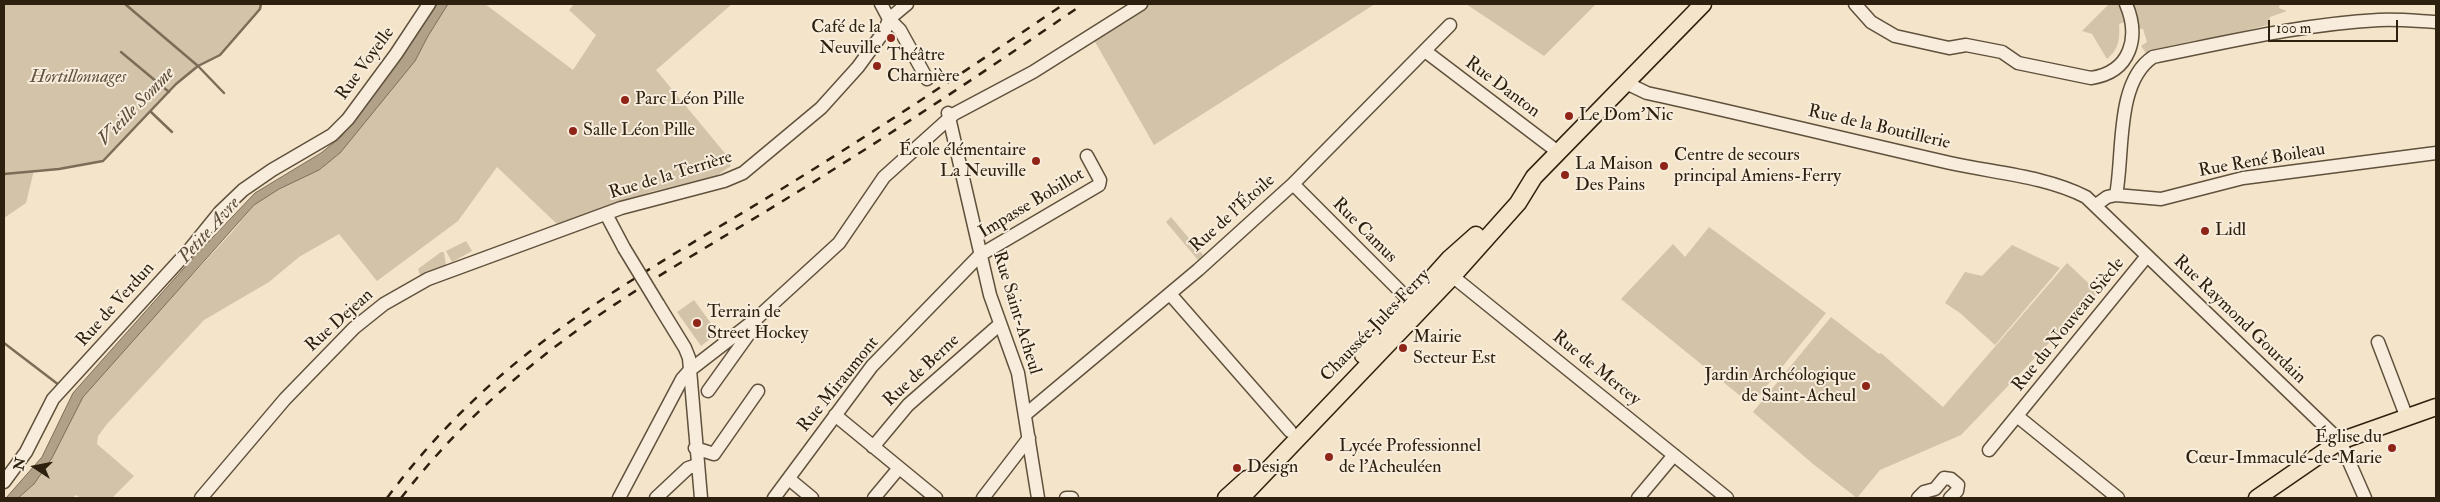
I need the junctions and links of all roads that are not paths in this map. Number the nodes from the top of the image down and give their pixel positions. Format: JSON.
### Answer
{"nodes":[{"id":1,"x":429,"y":4,"type":"edge"},
{"id":2,"x":881,"y":4,"type":"edge"},
{"id":3,"x":907,"y":4,"type":"edge"},
{"id":4,"x":1141,"y":4,"type":"edge"},
{"id":5,"x":1703,"y":4,"type":"edge"},
{"id":6,"x":1855,"y":4,"type":"edge"},
{"id":7,"x":2126,"y":4,"type":"edge"},
{"id":8,"x":889,"y":19,"type":"junction"},
{"id":9,"x":2436,"y":22,"type":"edge"},
{"id":10,"x":1450,"y":25,"type":"dead end"},
{"id":11,"x":2132,"y":48,"type":"junction"},
{"id":12,"x":1425,"y":52,"type":"junction"},
{"id":13,"x":2146,"y":62,"type":"junction"},
{"id":14,"x":927,"y":79,"type":"dead end"},
{"id":15,"x":1626,"y":83,"type":"junction"},
{"id":16,"x":948,"y":115,"type":"junction"},
{"id":17,"x":348,"y":119,"type":"joint"},
{"id":18,"x":1558,"y":152,"type":"junction"},
{"id":19,"x":2436,"y":153,"type":"edge"},
{"id":20,"x":1087,"y":156,"type":"dead end"},
{"id":21,"x":1293,"y":184,"type":"junction"},
{"id":22,"x":2116,"y":195,"type":"junction"},
{"id":23,"x":2096,"y":204,"type":"junction"},
{"id":24,"x":606,"y":214,"type":"junction"},
{"id":25,"x":2114,"y":223,"type":"joint"},
{"id":26,"x":980,"y":255,"type":"junction"},
{"id":27,"x":2148,"y":256,"type":"junction"},
{"id":28,"x":1447,"y":272,"type":"junction"},
{"id":29,"x":1170,"y":294,"type":"junction"},
{"id":30,"x":1411,"y":302,"type":"junction"},
{"id":31,"x":756,"y":319,"type":"junction"},
{"id":32,"x":999,"y":325,"type":"junction"},
{"id":33,"x":2378,"y":342,"type":"dead end"},
{"id":34,"x":690,"y":370,"type":"junction"},
{"id":35,"x":708,"y":391,"type":"dead end"},
{"id":36,"x":758,"y":391,"type":"dead end"},
{"id":37,"x":692,"y":406,"type":"junction"},
{"id":38,"x":2436,"y":407,"type":"edge"},
{"id":39,"x":1026,"y":414,"type":"junction"},
{"id":40,"x":835,"y":416,"type":"junction"},
{"id":41,"x":2017,"y":416,"type":"junction"},
{"id":42,"x":2407,"y":418,"type":"junction"},
{"id":43,"x":660,"y":424,"type":"junction"},
{"id":44,"x":1290,"y":431,"type":"junction"},
{"id":45,"x":1029,"y":438,"type":"junction"},
{"id":46,"x":2340,"y":441,"type":"junction"},
{"id":47,"x":874,"y":447,"type":"junction"},
{"id":48,"x":695,"y":448,"type":"junction"},
{"id":49,"x":1989,"y":450,"type":"dead end"},
{"id":50,"x":1674,"y":455,"type":"junction"},
{"id":51,"x":696,"y":465,"type":"junction"},
{"id":52,"x":899,"y":468,"type":"junction"},
{"id":53,"x":789,"y":479,"type":"junction"},
{"id":54,"x":4,"y":482,"type":"edge"},
{"id":55,"x":1240,"y":493,"type":"edge"},
{"id":56,"x":1938,"y":494,"type":"edge"},
{"id":57,"x":2263,"y":496,"type":"edge"},
{"id":58,"x":201,"y":498,"type":"edge"},
{"id":59,"x":619,"y":498,"type":"edge"},
{"id":60,"x":656,"y":498,"type":"edge"},
{"id":61,"x":701,"y":498,"type":"edge"},
{"id":62,"x":774,"y":498,"type":"edge"},
{"id":63,"x":812,"y":498,"type":"edge"},
{"id":64,"x":874,"y":498,"type":"edge"},
{"id":65,"x":936,"y":498,"type":"edge"},
{"id":66,"x":983,"y":498,"type":"edge"},
{"id":67,"x":1038,"y":498,"type":"edge"},
{"id":68,"x":1066,"y":498,"type":"edge"},
{"id":69,"x":1072,"y":498,"type":"edge"},
{"id":70,"x":1226,"y":498,"type":"edge"},
{"id":71,"x":1638,"y":498,"type":"edge"},
{"id":72,"x":1727,"y":498,"type":"edge"},
{"id":73,"x":1918,"y":498,"type":"edge"},
{"id":74,"x":1950,"y":498,"type":"edge"},
{"id":75,"x":2118,"y":498,"type":"edge"},
{"id":76,"x":2365,"y":498,"type":"edge"}],
"edges":[{"from":1,"to":17,"type":"street","name":"Rue Voyelle"},
{"from":2,"to":8,"type":"street"},
{"from":3,"to":8,"type":"street"},
{"from":4,"to":16,"type":"street"},
{"from":5,"to":15,"type":"main road","name":"Chaussée Jules Ferry"},
{"from":6,"to":11,"type":"street"},
{"from":7,"to":11,"type":"street"},
{"from":8,"to":14,"type":"street"},
{"from":8,"to":24,"type":"street","name":"Rue de la Terrière"},
{"from":9,"to":13,"type":"street"},
{"from":10,"to":12,"type":"street","name":"Rue de l'Étoile"},
{"from":11,"to":13,"type":"street"},
{"from":12,"to":18,"type":"street","name":"Rue Danton"},
{"from":12,"to":21,"type":"street","name":"Rue de l'Étoile"},
{"from":13,"to":22,"type":"street"},
{"from":15,"to":18,"type":"main road","name":"Chaussée Jules Ferry"},
{"from":15,"to":23,"type":"street","name":"Rue de la Boutillerie"},
{"from":16,"to":26,"type":"street","name":"Rue Saint-Acheul"},
{"from":16,"to":31,"type":"street"},
{"from":17,"to":54,"type":"street","name":"Rue de Verdun"},
{"from":18,"to":28,"type":"main road","name":"Chaussée Jules Ferry"},
{"from":19,"to":22,"type":"street","name":"Rue René Boileau"},
{"from":20,"to":26,"type":"street","name":"Impasse Bobillot"},
{"from":21,"to":29,"type":"street","name":"Rue de l'Étoile"},
{"from":21,"to":30,"type":"street","name":"Rue Camus"},
{"from":22,"to":23,"type":"street","name":"Rue René Boileau"},
{"from":23,"to":25,"type":"street","name":"Rue de la Boutillerie"},
{"from":24,"to":34,"type":"street","bridge":true},
{"from":24,"to":58,"type":"street","name":"Rue Dejean"},
{"from":25,"to":27,"type":"street","name":"Rue Raymond Gourdain"},
{"from":26,"to":32,"type":"street","name":"Rue Saint-Acheul"},
{"from":26,"to":40,"type":"street","name":"Rue Miraumont"},
{"from":27,"to":41,"type":"street","name":"Rue du Nouveau Siècle"},
{"from":27,"to":46,"type":"street","name":"Rue Raymond Gourdain"},
{"from":28,"to":30,"type":"main road","name":"Chaussée Jules Ferry"},
{"from":28,"to":50,"type":"street","name":"Rue de Mercey"},
{"from":28,"to":55,"type":"main road","name":"Chaussée Jules Ferry"},
{"from":29,"to":39,"type":"street","name":"Rue de l'Étoile"},
{"from":29,"to":44,"type":"street"},
{"from":30,"to":44,"type":"main road","name":"Chaussée Jules Ferry"},
{"from":31,"to":34,"type":"street"},
{"from":31,"to":35,"type":"street"},
{"from":32,"to":39,"type":"street","name":"Rue Saint-Acheul"},
{"from":32,"to":47,"type":"street","name":"Rue de Berne"},
{"from":33,"to":42,"type":"street"},
{"from":34,"to":37,"type":"street"},
{"from":34,"to":43,"type":"street"},
{"from":36,"to":48,"type":"street"},
{"from":37,"to":43,"type":"street"},
{"from":37,"to":48,"type":"street"},
{"from":38,"to":42,"type":"main road"},
{"from":39,"to":45,"type":"street","name":"Rue Saint-Acheul"},
{"from":40,"to":47,"type":"street"},
{"from":40,"to":53,"type":"street","name":"Rue Miraumont"},
{"from":41,"to":49,"type":"street","name":"Rue du Nouveau Siècle"},
{"from":41,"to":75,"type":"street","name":"Rue du Nouveau Siècle"},
{"from":42,"to":46,"type":"main road"},
{"from":43,"to":59,"type":"street"},
{"from":44,"to":55,"type":"main road","name":"Chaussée Jules Ferry"},
{"from":45,"to":66,"type":"street"},
{"from":45,"to":67,"type":"street","name":"Rue Saint-Acheul"},
{"from":46,"to":57,"type":"main road"},
{"from":46,"to":76,"type":"street"},
{"from":47,"to":52,"type":"street"},
{"from":48,"to":51,"type":"street"},
{"from":50,"to":71,"type":"street"},
{"from":50,"to":72,"type":"street","name":"Rue de Mercey"},
{"from":51,"to":60,"type":"street"},
{"from":51,"to":61,"type":"street"},
{"from":52,"to":64,"type":"street"},
{"from":52,"to":65,"type":"street"},
{"from":53,"to":62,"type":"street","name":"Rue Miraumont"},
{"from":53,"to":63,"type":"street"},
{"from":55,"to":70,"type":"main road"},
{"from":56,"to":73,"type":"street"},
{"from":56,"to":74,"type":"street"},
{"from":68,"to":69,"type":"street"}]}
